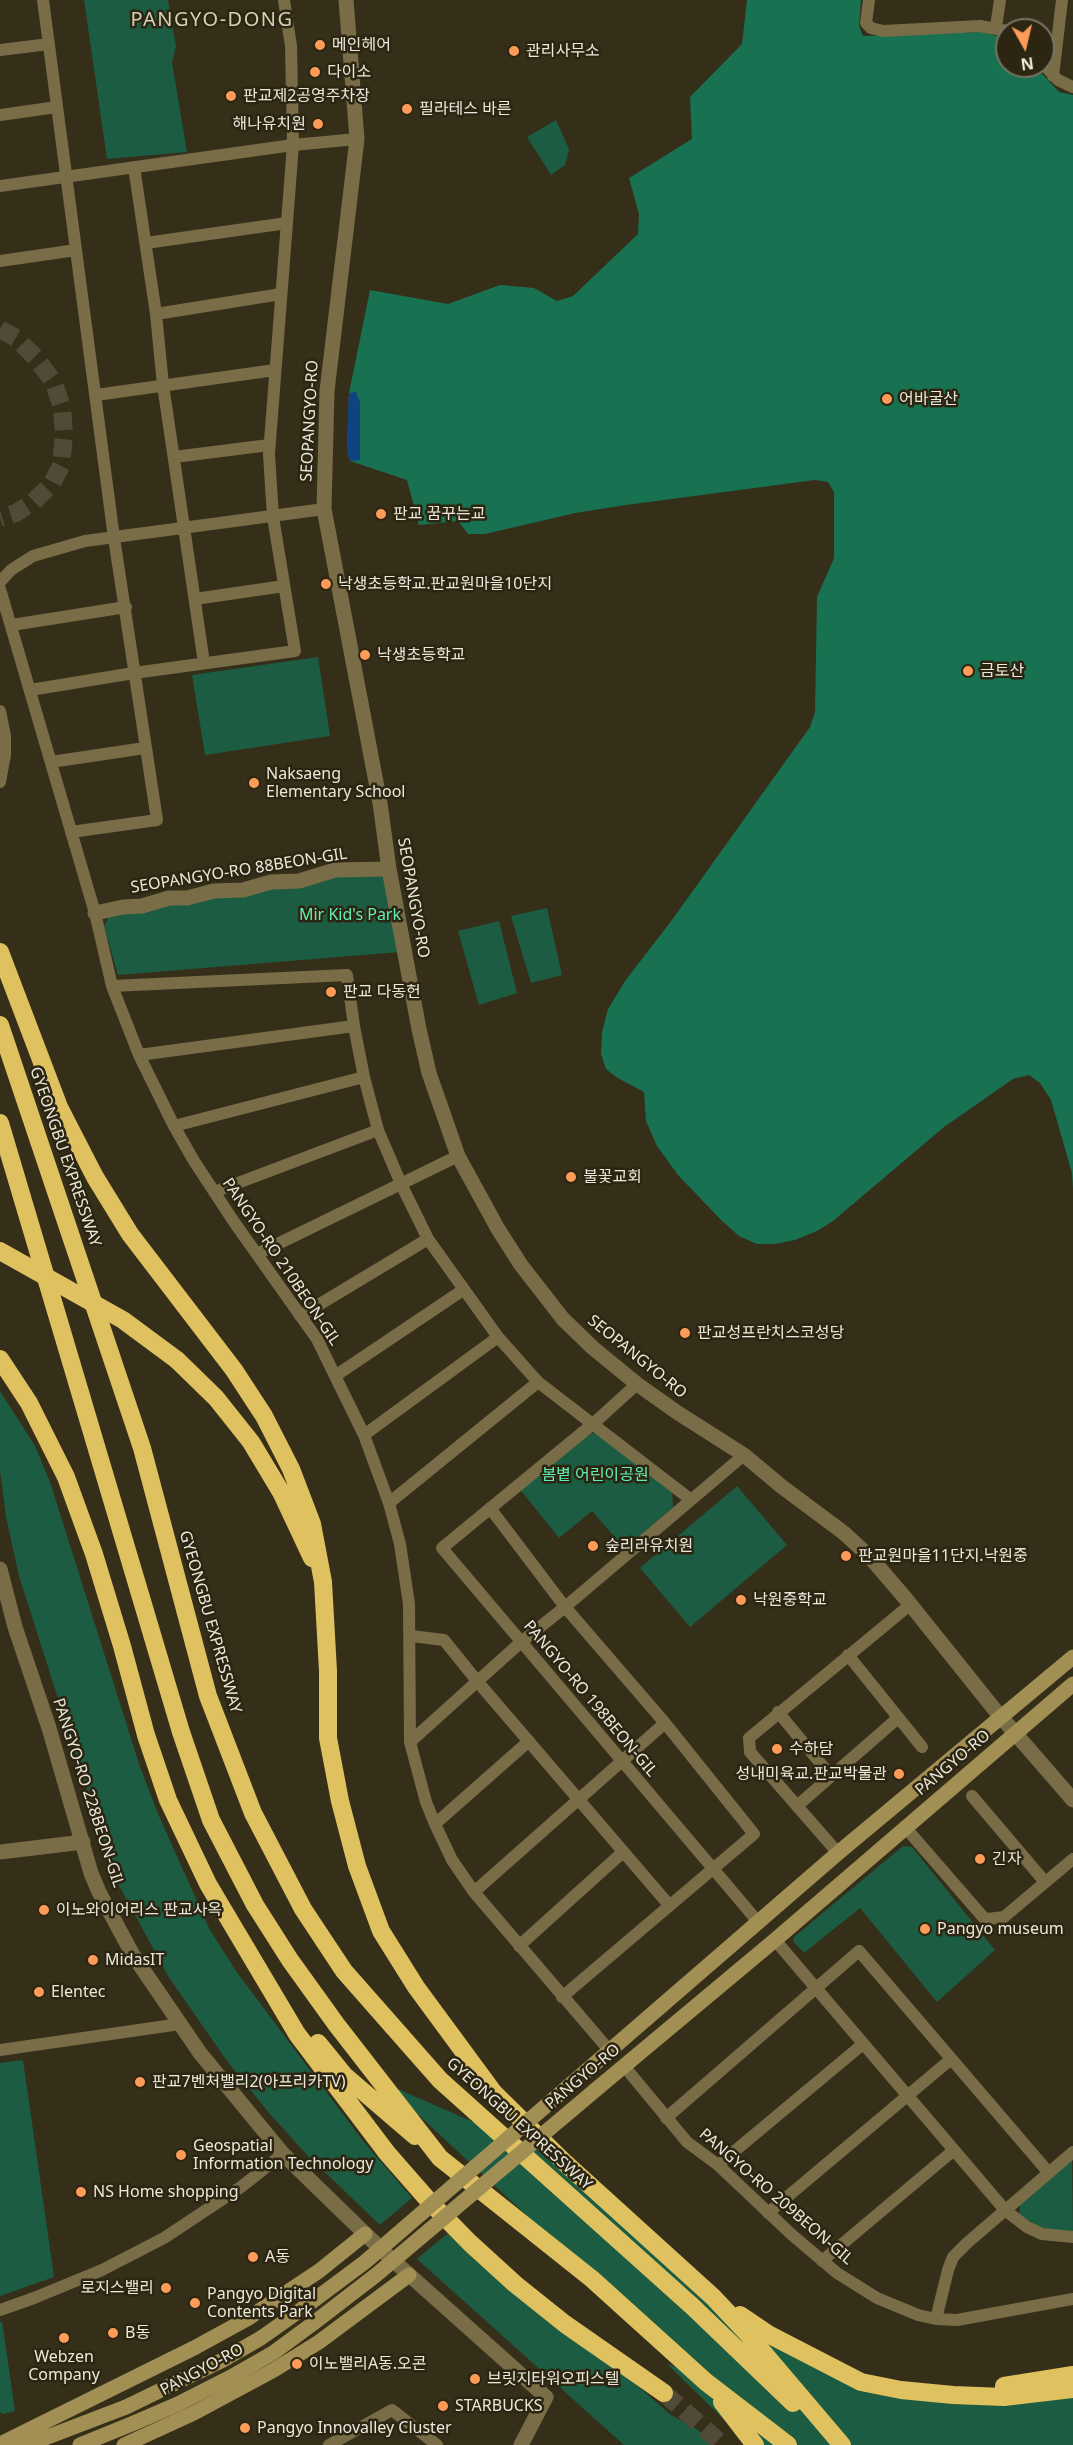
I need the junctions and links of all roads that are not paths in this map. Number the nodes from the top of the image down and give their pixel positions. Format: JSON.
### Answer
{"nodes":[{"id":1,"x":43,"y":0,"type":"edge"},
{"id":2,"x":284,"y":0,"type":"edge"},
{"id":3,"x":346,"y":0,"type":"edge"},
{"id":4,"x":869,"y":0,"type":"edge"},
{"id":5,"x":1000,"y":0,"type":"edge"},
{"id":6,"x":1062,"y":0,"type":"edge"},
{"id":7,"x":1001,"y":18,"type":"edge"},
{"id":8,"x":995,"y":28,"type":"edge"},
{"id":9,"x":49,"y":44,"type":"junction"},
{"id":10,"x":0,"y":50,"type":"edge"},
{"id":11,"x":1055,"y":59,"type":"edge"},
{"id":12,"x":1055,"y":77,"type":"edge"},
{"id":13,"x":1073,"y":87,"type":"edge"},
{"id":14,"x":57,"y":107,"type":"junction"},
{"id":15,"x":0,"y":115,"type":"edge"},
{"id":16,"x":357,"y":139,"type":"junction"},
{"id":17,"x":293,"y":145,"type":"junction"},
{"id":18,"x":134,"y":167,"type":"junction"},
{"id":19,"x":66,"y":176,"type":"junction"},
{"id":20,"x":0,"y":186,"type":"edge"},
{"id":21,"x":287,"y":223,"type":"junction"},
{"id":22,"x":146,"y":243,"type":"junction"},
{"id":23,"x":76,"y":250,"type":"junction"},
{"id":24,"x":0,"y":261,"type":"edge"},
{"id":25,"x":281,"y":294,"type":"junction"},
{"id":26,"x":156,"y":314,"type":"junction"},
{"id":27,"x":275,"y":370,"type":"junction"},
{"id":28,"x":163,"y":385,"type":"junction"},
{"id":29,"x":96,"y":395,"type":"junction"},
{"id":30,"x":269,"y":445,"type":"junction"},
{"id":31,"x":174,"y":457,"type":"junction"},
{"id":32,"x":324,"y":509,"type":"junction"},
{"id":33,"x":273,"y":517,"type":"junction"},
{"id":34,"x":184,"y":529,"type":"junction"},
{"id":35,"x":114,"y":538,"type":"junction"},
{"id":36,"x":0,"y":582,"type":"edge"},
{"id":37,"x":284,"y":585,"type":"junction"},
{"id":38,"x":0,"y":589,"type":"edge"},
{"id":39,"x":195,"y":599,"type":"junction"},
{"id":40,"x":126,"y":607,"type":"junction"},
{"id":41,"x":12,"y":625,"type":"junction"},
{"id":42,"x":204,"y":663,"type":"junction"},
{"id":43,"x":134,"y":673,"type":"junction"},
{"id":44,"x":30,"y":690,"type":"junction"},
{"id":45,"x":0,"y":711,"type":"edge"},
{"id":46,"x":145,"y":748,"type":"junction"},
{"id":47,"x":51,"y":762,"type":"junction"},
{"id":48,"x":0,"y":782,"type":"edge"},
{"id":49,"x":71,"y":832,"type":"junction"},
{"id":50,"x":389,"y":869,"type":"junction"},
{"id":51,"x":95,"y":912,"type":"junction"},
{"id":52,"x":0,"y":952,"type":"edge"},
{"id":53,"x":112,"y":986,"type":"junction"},
{"id":54,"x":0,"y":1025,"type":"edge"},
{"id":55,"x":354,"y":1026,"type":"junction"},
{"id":56,"x":139,"y":1055,"type":"junction"},
{"id":57,"x":364,"y":1077,"type":"junction"},
{"id":58,"x":0,"y":1123,"type":"edge"},
{"id":59,"x":174,"y":1126,"type":"junction"},
{"id":60,"x":378,"y":1130,"type":"junction"},
{"id":61,"x":458,"y":1156,"type":"junction"},
{"id":62,"x":402,"y":1186,"type":"junction"},
{"id":63,"x":214,"y":1192,"type":"junction"},
{"id":64,"x":428,"y":1239,"type":"junction"},
{"id":65,"x":0,"y":1251,"type":"edge"},
{"id":66,"x":257,"y":1254,"type":"junction"},
{"id":67,"x":463,"y":1290,"type":"junction"},
{"id":68,"x":300,"y":1316,"type":"junction"},
{"id":69,"x":498,"y":1337,"type":"junction"},
{"id":70,"x":0,"y":1359,"type":"edge"},
{"id":71,"x":335,"y":1376,"type":"junction"},
{"id":72,"x":538,"y":1382,"type":"junction"},
{"id":73,"x":637,"y":1384,"type":"junction"},
{"id":74,"x":594,"y":1423,"type":"junction"},
{"id":75,"x":364,"y":1436,"type":"junction"},
{"id":76,"x":744,"y":1455,"type":"junction"},
{"id":77,"x":690,"y":1499,"type":"junction"},
{"id":78,"x":389,"y":1503,"type":"junction"},
{"id":79,"x":490,"y":1508,"type":"junction"},
{"id":80,"x":0,"y":1569,"type":"edge"},
{"id":81,"x":323,"y":1582,"type":"junction"},
{"id":82,"x":911,"y":1604,"type":"junction"},
{"id":83,"x":565,"y":1607,"type":"junction"},
{"id":84,"x":411,"y":1636,"type":"junction"},
{"id":85,"x":520,"y":1642,"type":"junction"},
{"id":86,"x":848,"y":1655,"type":"junction"},
{"id":87,"x":1073,"y":1657,"type":"edge"},
{"id":88,"x":477,"y":1681,"type":"junction"},
{"id":89,"x":1073,"y":1684,"type":"edge"},
{"id":90,"x":778,"y":1712,"type":"junction"},
{"id":91,"x":898,"y":1718,"type":"junction"},
{"id":92,"x":1002,"y":1718,"type":"junction"},
{"id":93,"x":665,"y":1723,"type":"junction"},
{"id":94,"x":1016,"y":1734,"type":"junction"},
{"id":95,"x":529,"y":1741,"type":"junction"},
{"id":96,"x":410,"y":1742,"type":"junction"},
{"id":97,"x":922,"y":1748,"type":"dead end"},
{"id":98,"x":621,"y":1761,"type":"junction"},
{"id":99,"x":831,"y":1776,"type":"junction"},
{"id":100,"x":972,"y":1796,"type":"dead end"},
{"id":101,"x":578,"y":1798,"type":"junction"},
{"id":102,"x":1073,"y":1800,"type":"edge"},
{"id":103,"x":797,"y":1806,"type":"junction"},
{"id":104,"x":435,"y":1824,"type":"junction"},
{"id":105,"x":905,"y":1827,"type":"junction"},
{"id":106,"x":83,"y":1842,"type":"junction"},
{"id":107,"x":0,"y":1852,"type":"edge"},
{"id":108,"x":623,"y":1852,"type":"junction"},
{"id":109,"x":838,"y":1853,"type":"junction"},
{"id":110,"x":1073,"y":1859,"type":"edge"},
{"id":111,"x":714,"y":1869,"type":"junction"},
{"id":112,"x":1045,"y":1882,"type":"junction"},
{"id":113,"x":474,"y":1892,"type":"junction"},
{"id":114,"x":669,"y":1905,"type":"junction"},
{"id":115,"x":759,"y":1923,"type":"junction"},
{"id":116,"x":775,"y":1940,"type":"junction"},
{"id":117,"x":519,"y":1946,"type":"junction"},
{"id":118,"x":248,"y":1951,"type":"junction"},
{"id":119,"x":815,"y":1988,"type":"junction"},
{"id":120,"x":562,"y":1997,"type":"junction"},
{"id":121,"x":180,"y":2024,"type":"junction"},
{"id":122,"x":863,"y":2044,"type":"junction"},
{"id":123,"x":0,"y":2050,"type":"edge"},
{"id":124,"x":609,"y":2050,"type":"junction"},
{"id":125,"x":950,"y":2060,"type":"junction"},
{"id":126,"x":624,"y":2066,"type":"junction"},
{"id":127,"x":908,"y":2096,"type":"junction"},
{"id":128,"x":666,"y":2118,"type":"junction"},
{"id":129,"x":954,"y":2150,"type":"junction"},
{"id":130,"x":1073,"y":2152,"type":"edge"},
{"id":131,"x":283,"y":2154,"type":"junction"},
{"id":132,"x":440,"y":2158,"type":"junction"},
{"id":133,"x":718,"y":2165,"type":"junction"},
{"id":134,"x":1048,"y":2173,"type":"junction"},
{"id":135,"x":1005,"y":2210,"type":"junction"},
{"id":136,"x":768,"y":2213,"type":"junction"},
{"id":137,"x":365,"y":2234,"type":"junction"},
{"id":138,"x":1073,"y":2237,"type":"edge"},
{"id":139,"x":822,"y":2261,"type":"junction"},
{"id":140,"x":409,"y":2275,"type":"junction"},
{"id":141,"x":713,"y":2297,"type":"junction"},
{"id":142,"x":1073,"y":2299,"type":"edge"},
{"id":143,"x":0,"y":2310,"type":"edge"},
{"id":144,"x":936,"y":2319,"type":"junction"},
{"id":145,"x":1073,"y":2375,"type":"edge"},
{"id":146,"x":706,"y":2382,"type":"junction"},
{"id":147,"x":1073,"y":2389,"type":"edge"},
{"id":148,"x":664,"y":2393,"type":"tunnel mouth"},
{"id":149,"x":953,"y":2395,"type":"junction"},
{"id":150,"x":0,"y":2444,"type":"edge"},
{"id":151,"x":16,"y":2445,"type":"edge"},
{"id":152,"x":80,"y":2445,"type":"edge"},
{"id":153,"x":124,"y":2445,"type":"edge"},
{"id":154,"x":329,"y":2445,"type":"edge"},
{"id":155,"x":437,"y":2445,"type":"edge"},
{"id":156,"x":521,"y":2445,"type":"edge"},
{"id":157,"x":755,"y":2445,"type":"edge"},
{"id":158,"x":788,"y":2445,"type":"edge"},
{"id":159,"x":840,"y":2445,"type":"edge"}],
"edges":[{"from":1,"to":9,"type":"street"},
{"from":2,"to":17,"type":"street"},
{"from":3,"to":16,"type":"street","name":"SEOPANGYO-RO"},
{"from":4,"to":8,"type":"street"},
{"from":5,"to":7,"type":"street"},
{"from":6,"to":11,"type":"street"},
{"from":9,"to":10,"type":"street"},
{"from":9,"to":14,"type":"street"},
{"from":12,"to":13,"type":"street"},
{"from":14,"to":15,"type":"street"},
{"from":14,"to":19,"type":"street"},
{"from":16,"to":17,"type":"street"},
{"from":16,"to":32,"type":"street","name":"SEOPANGYO-RO"},
{"from":17,"to":18,"type":"street"},
{"from":17,"to":21,"type":"street"},
{"from":18,"to":19,"type":"street"},
{"from":18,"to":22,"type":"street"},
{"from":19,"to":20,"type":"street"},
{"from":19,"to":23,"type":"street"},
{"from":21,"to":22,"type":"street"},
{"from":21,"to":25,"type":"street"},
{"from":22,"to":26,"type":"street"},
{"from":23,"to":24,"type":"street"},
{"from":23,"to":29,"type":"street"},
{"from":25,"to":26,"type":"street"},
{"from":25,"to":27,"type":"street"},
{"from":26,"to":28,"type":"street"},
{"from":27,"to":28,"type":"street"},
{"from":27,"to":30,"type":"street"},
{"from":28,"to":29,"type":"street"},
{"from":28,"to":31,"type":"street"},
{"from":29,"to":35,"type":"street"},
{"from":30,"to":31,"type":"street"},
{"from":30,"to":33,"type":"street"},
{"from":31,"to":34,"type":"street"},
{"from":32,"to":33,"type":"street"},
{"from":32,"to":50,"type":"street","name":"SEOPANGYO-RO"},
{"from":33,"to":34,"type":"street"},
{"from":33,"to":37,"type":"street"},
{"from":34,"to":35,"type":"street"},
{"from":34,"to":39,"type":"street"},
{"from":35,"to":36,"type":"street"},
{"from":35,"to":40,"type":"street"},
{"from":37,"to":39,"type":"street"},
{"from":37,"to":42,"type":"street"},
{"from":38,"to":41,"type":"street","name":"PANGYO-RO 210BEON-GIL"},
{"from":39,"to":42,"type":"street"},
{"from":40,"to":41,"type":"street"},
{"from":40,"to":43,"type":"street"},
{"from":41,"to":44,"type":"street","name":"PANGYO-RO 210BEON-GIL"},
{"from":42,"to":43,"type":"street"},
{"from":43,"to":44,"type":"street"},
{"from":43,"to":46,"type":"street"},
{"from":44,"to":47,"type":"street","name":"PANGYO-RO 210BEON-GIL"},
{"from":45,"to":48,"type":"street"},
{"from":46,"to":47,"type":"street"},
{"from":46,"to":49,"type":"street"},
{"from":47,"to":49,"type":"street","name":"PANGYO-RO 210BEON-GIL"},
{"from":49,"to":51,"type":"street","name":"PANGYO-RO 210BEON-GIL"},
{"from":50,"to":51,"type":"street","name":"SEOPANGYO-RO 88BEON-GIL"},
{"from":50,"to":61,"type":"street","name":"SEOPANGYO-RO"},
{"from":51,"to":53,"type":"street","name":"PANGYO-RO 210BEON-GIL"},
{"from":52,"to":81,"type":"highway"},
{"from":53,"to":55,"type":"street"},
{"from":53,"to":56,"type":"street","name":"PANGYO-RO 210BEON-GIL"},
{"from":54,"to":159,"type":"highway","name":"GYEONGBU EXPRESSWAY"},
{"from":55,"to":56,"type":"street"},
{"from":55,"to":57,"type":"street"},
{"from":56,"to":59,"type":"street","name":"PANGYO-RO 210BEON-GIL"},
{"from":57,"to":59,"type":"street"},
{"from":57,"to":60,"type":"street"},
{"from":58,"to":132,"type":"highway"},
{"from":59,"to":63,"type":"street","name":"PANGYO-RO 210BEON-GIL"},
{"from":60,"to":62,"type":"street"},
{"from":60,"to":63,"type":"street"},
{"from":61,"to":62,"type":"street"},
{"from":61,"to":73,"type":"street","name":"SEOPANGYO-RO"},
{"from":62,"to":64,"type":"street"},
{"from":62,"to":66,"type":"street"},
{"from":63,"to":66,"type":"street","name":"PANGYO-RO 210BEON-GIL"},
{"from":64,"to":67,"type":"street"},
{"from":64,"to":68,"type":"street"},
{"from":65,"to":81,"type":"highway","bridge":true},
{"from":66,"to":68,"type":"street","name":"PANGYO-RO 210BEON-GIL"},
{"from":67,"to":69,"type":"street"},
{"from":67,"to":71,"type":"street"},
{"from":68,"to":71,"type":"street","name":"PANGYO-RO 210BEON-GIL"},
{"from":69,"to":72,"type":"street"},
{"from":69,"to":75,"type":"street"},
{"from":70,"to":118,"type":"highway"},
{"from":71,"to":75,"type":"street","name":"PANGYO-RO 210BEON-GIL"},
{"from":72,"to":74,"type":"street"},
{"from":72,"to":78,"type":"street"},
{"from":73,"to":74,"type":"street"},
{"from":73,"to":76,"type":"street","name":"SEOPANGYO-RO"},
{"from":74,"to":77,"type":"street"},
{"from":74,"to":79,"type":"street"},
{"from":75,"to":78,"type":"street","name":"PANGYO-RO 210BEON-GIL"},
{"from":76,"to":77,"type":"street"},
{"from":76,"to":82,"type":"street","name":"SEOPANGYO-RO"},
{"from":77,"to":83,"type":"street"},
{"from":78,"to":84,"type":"street","name":"PANGYO-RO 210BEON-GIL"},
{"from":79,"to":83,"type":"street"},
{"from":79,"to":85,"type":"street","name":"PANGYO-RO 198BEON-GIL"},
{"from":80,"to":106,"type":"street","name":"PANGYO-RO 228BEON-GIL"},
{"from":81,"to":141,"type":"highway"},
{"from":82,"to":86,"type":"street"},
{"from":82,"to":92,"type":"street","name":"SEOPANGYO-RO"},
{"from":83,"to":85,"type":"street"},
{"from":83,"to":93,"type":"street"},
{"from":84,"to":88,"type":"street"},
{"from":84,"to":96,"type":"street","name":"PANGYO-RO 210BEON-GIL"},
{"from":85,"to":88,"type":"street"},
{"from":85,"to":98,"type":"street","name":"PANGYO-RO 198BEON-GIL"},
{"from":86,"to":90,"type":"street"},
{"from":86,"to":91,"type":"street","name":"PANGYO-RO"},
{"from":87,"to":92,"type":"main road","name":"PANGYO-RO"},
{"from":88,"to":95,"type":"street"},
{"from":88,"to":96,"type":"street"},
{"from":89,"to":94,"type":"main road","name":"PANGYO-RO"},
{"from":90,"to":99,"type":"street"},
{"from":90,"to":103,"type":"street"},
{"from":91,"to":97,"type":"street","name":"PANGYO-RO"},
{"from":91,"to":99,"type":"street"},
{"from":92,"to":94,"type":"street","name":"SEOPANGYO-RO"},
{"from":92,"to":109,"type":"main road","name":"PANGYO-RO"},
{"from":93,"to":98,"type":"street"},
{"from":93,"to":111,"type":"street"},
{"from":94,"to":102,"type":"street"},
{"from":94,"to":105,"type":"main road","name":"PANGYO-RO"},
{"from":95,"to":101,"type":"street"},
{"from":95,"to":104,"type":"street"},
{"from":96,"to":104,"type":"street","name":"PANGYO-RO 210BEON-GIL"},
{"from":98,"to":101,"type":"street"},
{"from":98,"to":111,"type":"street","name":"PANGYO-RO 198BEON-GIL"},
{"from":99,"to":103,"type":"street"},
{"from":100,"to":112,"type":"street"},
{"from":101,"to":108,"type":"street"},
{"from":101,"to":113,"type":"street"},
{"from":103,"to":109,"type":"street"},
{"from":104,"to":113,"type":"street","name":"PANGYO-RO 210BEON-GIL"},
{"from":105,"to":112,"type":"street"},
{"from":105,"to":116,"type":"main road","name":"PANGYO-RO"},
{"from":106,"to":107,"type":"street"},
{"from":106,"to":121,"type":"street","name":"PANGYO-RO 228BEON-GIL"},
{"from":108,"to":114,"type":"street"},
{"from":108,"to":117,"type":"street"},
{"from":109,"to":115,"type":"main road","name":"PANGYO-RO"},
{"from":110,"to":112,"type":"street"},
{"from":111,"to":114,"type":"street"},
{"from":111,"to":115,"type":"street","name":"PANGYO-RO 198BEON-GIL"},
{"from":113,"to":117,"type":"street","name":"PANGYO-RO 210BEON-GIL"},
{"from":114,"to":120,"type":"street"},
{"from":115,"to":124,"type":"main road","name":"PANGYO-RO"},
{"from":116,"to":119,"type":"street"},
{"from":116,"to":126,"type":"main road","name":"PANGYO-RO"},
{"from":117,"to":120,"type":"street","name":"PANGYO-RO 210BEON-GIL"},
{"from":118,"to":132,"type":"highway"},
{"from":118,"to":148,"type":"highway"},
{"from":119,"to":122,"type":"street"},
{"from":119,"to":125,"type":"street"},
{"from":119,"to":128,"type":"street"},
{"from":120,"to":124,"type":"street","name":"PANGYO-RO 210BEON-GIL"},
{"from":121,"to":123,"type":"street"},
{"from":121,"to":131,"type":"street","name":"PANGYO-RO 228BEON-GIL"},
{"from":122,"to":127,"type":"street"},
{"from":122,"to":133,"type":"street"},
{"from":124,"to":151,"type":"main road","name":"PANGYO-RO","bridge":true},
{"from":125,"to":127,"type":"street"},
{"from":125,"to":134,"type":"street"},
{"from":126,"to":128,"type":"street","name":"PANGYO-RO 209BEON-GIL"},
{"from":126,"to":152,"type":"main road","name":"PANGYO-RO","bridge":true},
{"from":127,"to":129,"type":"street"},
{"from":127,"to":136,"type":"street"},
{"from":128,"to":133,"type":"street","name":"PANGYO-RO 209BEON-GIL"},
{"from":129,"to":135,"type":"street"},
{"from":129,"to":139,"type":"street"},
{"from":130,"to":134,"type":"street"},
{"from":131,"to":137,"type":"street","name":"PANGYO-RO 228BEON-GIL"},
{"from":131,"to":143,"type":"street"},
{"from":132,"to":146,"type":"highway"},
{"from":133,"to":136,"type":"street","name":"PANGYO-RO 209BEON-GIL"},
{"from":134,"to":135,"type":"street"},
{"from":135,"to":138,"type":"street"},
{"from":135,"to":144,"type":"street"},
{"from":136,"to":139,"type":"street","name":"PANGYO-RO 209BEON-GIL"},
{"from":137,"to":140,"type":"street","name":"PANGYO-RO 228BEON-GIL"},
{"from":137,"to":150,"type":"main road"},
{"from":139,"to":144,"type":"street","name":"PANGYO-RO 209BEON-GIL"},
{"from":140,"to":153,"type":"main road"},
{"from":140,"to":156,"type":"street","name":"PANGYO-RO 228BEON-GIL"},
{"from":141,"to":149,"type":"highway"},
{"from":141,"to":159,"type":"highway"},
{"from":142,"to":144,"type":"street","name":"PANGYO-RO 209BEON-GIL"},
{"from":145,"to":149,"type":"highway"},
{"from":146,"to":157,"type":"highway"},
{"from":146,"to":158,"type":"highway"},
{"from":147,"to":149,"type":"highway"},
{"from":154,"to":155,"type":"street"}]}
